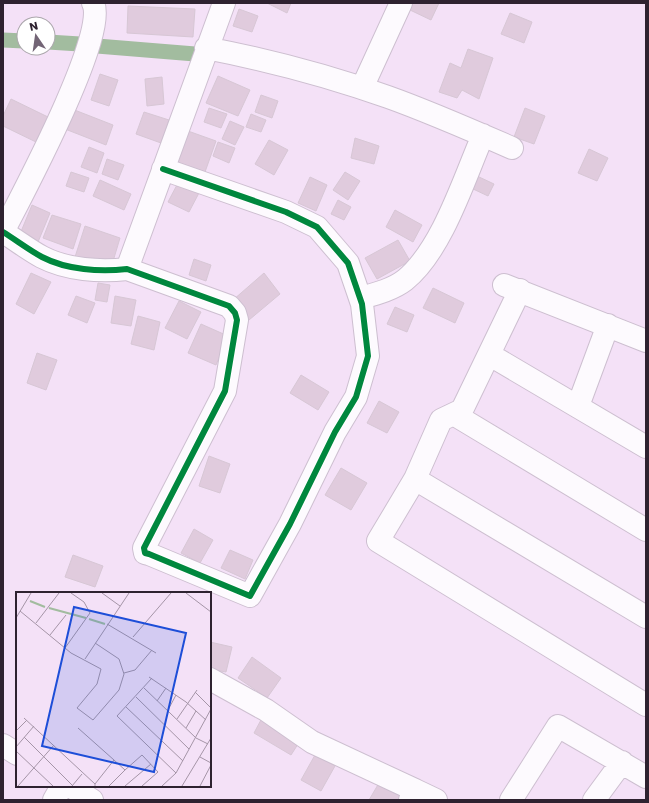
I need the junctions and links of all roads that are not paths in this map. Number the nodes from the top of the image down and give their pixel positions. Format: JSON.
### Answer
{"nodes":[{"id":1,"x":93,"y":3,"type":"edge"},
{"id":2,"x":224,"y":3,"type":"edge"},
{"id":3,"x":401,"y":3,"type":"edge"},
{"id":4,"x":206,"y":48,"type":"junction"},
{"id":5,"x":362,"y":88,"type":"junction"},
{"id":6,"x":483,"y":135,"type":"junction"},
{"id":7,"x":512,"y":148,"type":"dead end"},
{"id":8,"x":164,"y":169,"type":"junction"},
{"id":9,"x":3,"y":232,"type":"edge"},
{"id":10,"x":127,"y":269,"type":"junction"},
{"id":11,"x":360,"y":298,"type":"junction"},
{"id":12,"x":608,"y":325,"type":"junction"},
{"id":13,"x":646,"y":341,"type":"edge"},
{"id":14,"x":490,"y":355,"type":"junction"},
{"id":15,"x":578,"y":406,"type":"junction"},
{"id":16,"x":455,"y":415,"type":"junction"},
{"id":17,"x":646,"y":447,"type":"edge"},
{"id":18,"x":415,"y":479,"type":"junction"},
{"id":19,"x":646,"y":530,"type":"edge"},
{"id":20,"x":646,"y":617,"type":"edge"},
{"id":21,"x":211,"y":680,"type":"edge"},
{"id":22,"x":646,"y":705,"type":"edge"},
{"id":23,"x":3,"y":745,"type":"edge"},
{"id":24,"x":16,"y":753,"type":"edge"},
{"id":25,"x":622,"y":762,"type":"junction"},
{"id":26,"x":646,"y":777,"type":"edge"},
{"id":27,"x":61,"y":787,"type":"edge"},
{"id":28,"x":72,"y":787,"type":"edge"},
{"id":29,"x":413,"y":795,"type":"edge"},
{"id":30,"x":54,"y":800,"type":"edge"},
{"id":31,"x":92,"y":800,"type":"edge"},
{"id":32,"x":436,"y":800,"type":"edge"},
{"id":33,"x":510,"y":800,"type":"edge"},
{"id":34,"x":594,"y":800,"type":"edge"}],
"edges":[{"from":1,"to":9,"type":"street"},
{"from":2,"to":4,"type":"street"},
{"from":3,"to":5,"type":"street"},
{"from":4,"to":5,"type":"street"},
{"from":4,"to":8,"type":"street"},
{"from":5,"to":6,"type":"street"},
{"from":6,"to":7,"type":"street"},
{"from":6,"to":11,"type":"street"},
{"from":8,"to":10,"type":"street"},
{"from":8,"to":11,"type":"street"},
{"from":9,"to":10,"type":"street"},
{"from":10,"to":11,"type":"street"},
{"from":12,"to":13,"type":"street"},
{"from":12,"to":14,"type":"street"},
{"from":12,"to":15,"type":"street"},
{"from":14,"to":15,"type":"street"},
{"from":14,"to":16,"type":"street"},
{"from":15,"to":17,"type":"street"},
{"from":16,"to":18,"type":"street"},
{"from":16,"to":19,"type":"street"},
{"from":18,"to":20,"type":"street"},
{"from":18,"to":22,"type":"street"},
{"from":21,"to":29,"type":"street"},
{"from":23,"to":24,"type":"street"},
{"from":25,"to":26,"type":"street"},
{"from":25,"to":33,"type":"street"},
{"from":25,"to":34,"type":"street"},
{"from":27,"to":30,"type":"street"},
{"from":28,"to":31,"type":"street"},
{"from":29,"to":32,"type":"street"}]}
